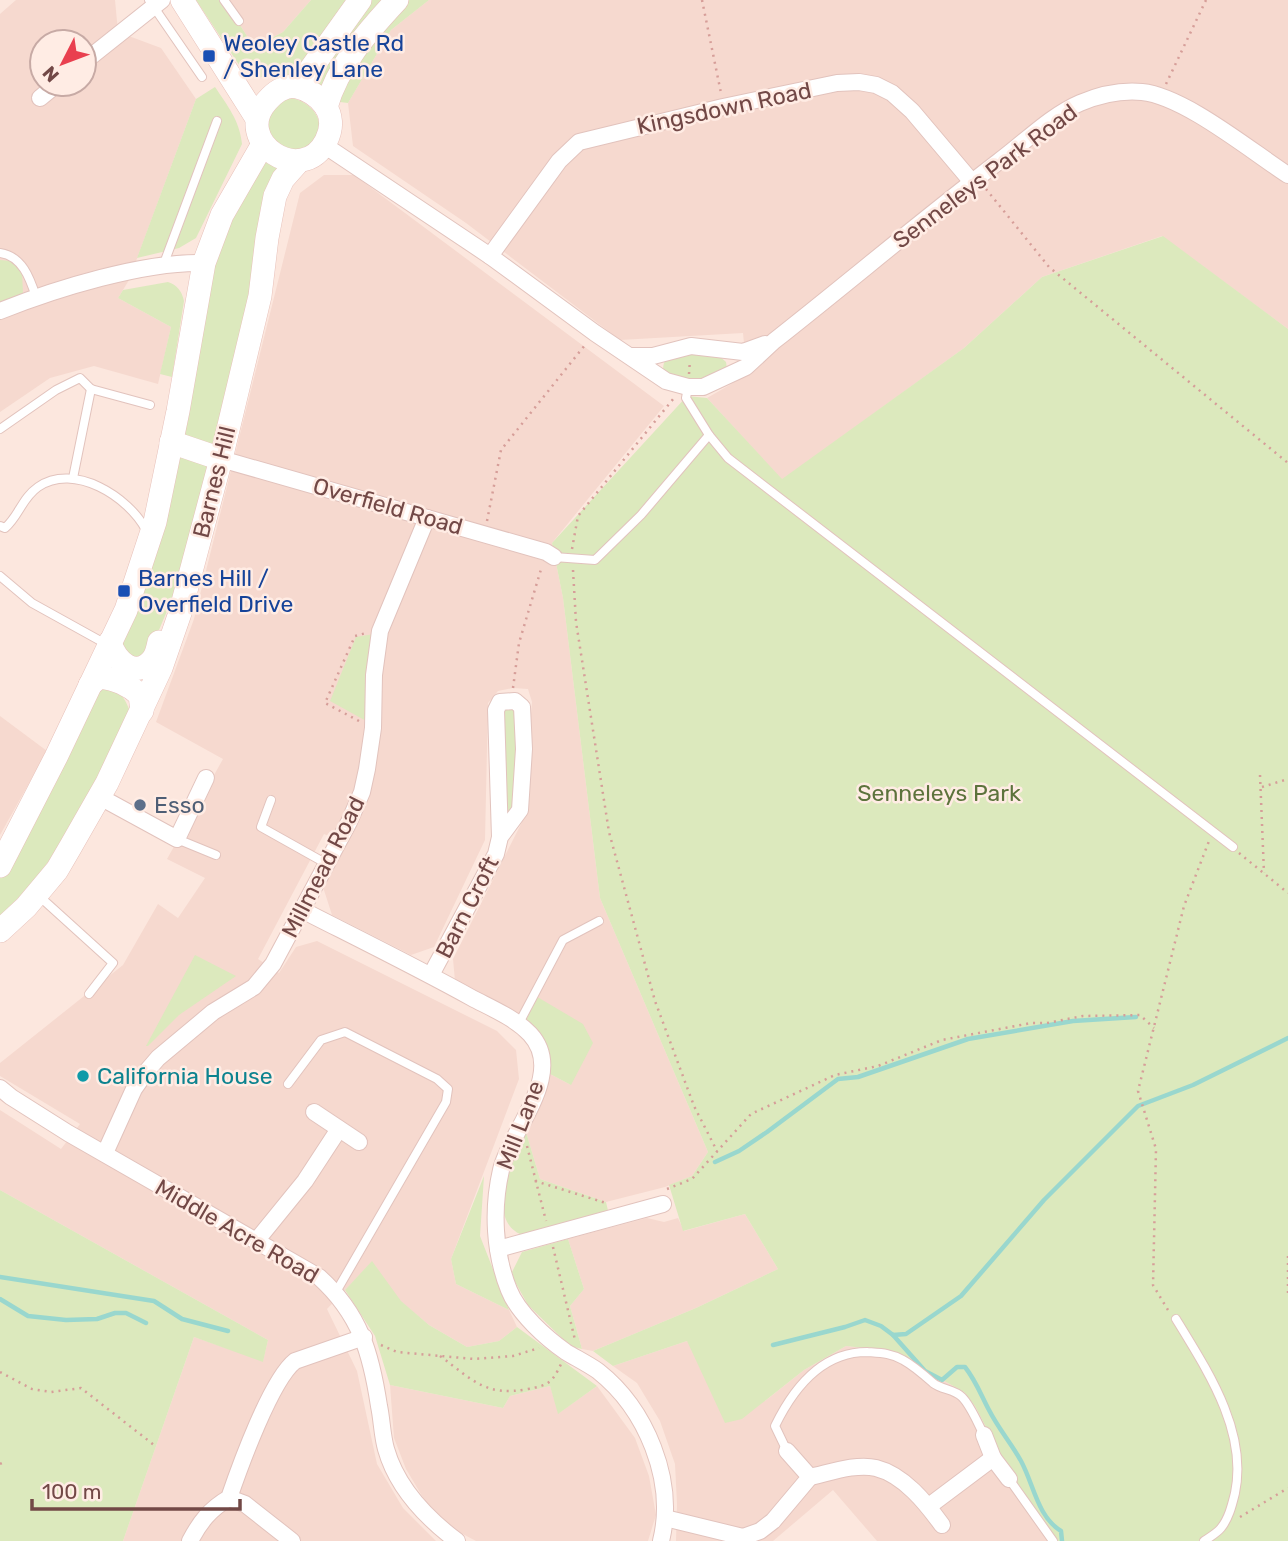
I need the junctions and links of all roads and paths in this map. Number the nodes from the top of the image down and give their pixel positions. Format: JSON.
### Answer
{"nodes":[{"id":1,"x":182,"y":0,"type":"edge"},
{"id":2,"x":224,"y":0,"type":"edge"},
{"id":3,"x":360,"y":0,"type":"edge"},
{"id":4,"x":397,"y":0,"type":"edge"},
{"id":5,"x":702,"y":0,"type":"edge"},
{"id":6,"x":1206,"y":0,"type":"edge"},
{"id":7,"x":155,"y":2,"type":"edge"},
{"id":8,"x":239,"y":21,"type":"dead end"},
{"id":9,"x":98,"y":50,"type":"edge"},
{"id":10,"x":202,"y":77,"type":"dead end"},
{"id":11,"x":233,"y":77,"type":"junction"},
{"id":12,"x":286,"y":88,"type":"junction"},
{"id":13,"x":1160,"y":96,"type":"junction"},
{"id":14,"x":326,"y":107,"type":"junction"},
{"id":15,"x":723,"y":107,"type":"junction"},
{"id":16,"x":256,"y":117,"type":"junction"},
{"id":17,"x":217,"y":121,"type":"dead end"},
{"id":18,"x":263,"y":144,"type":"junction"},
{"id":19,"x":324,"y":145,"type":"junction"},
{"id":20,"x":299,"y":161,"type":"junction"},
{"id":21,"x":1288,"y":175,"type":"edge"},
{"id":22,"x":974,"y":180,"type":"junction"},
{"id":23,"x":0,"y":253,"type":"edge"},
{"id":24,"x":490,"y":256,"type":"junction"},
{"id":25,"x":204,"y":263,"type":"junction"},
{"id":26,"x":163,"y":266,"type":"junction"},
{"id":27,"x":36,"y":297,"type":"junction"},
{"id":28,"x":0,"y":311,"type":"edge"},
{"id":29,"x":594,"y":333,"type":"junction"},
{"id":30,"x":774,"y":341,"type":"junction"},
{"id":31,"x":691,"y":346,"type":"junction"},
{"id":32,"x":631,"y":356,"type":"junction"},
{"id":33,"x":688,"y":387,"type":"junction"},
{"id":34,"x":91,"y":389,"type":"junction"},
{"id":35,"x":150,"y":405,"type":"dead end"},
{"id":36,"x":0,"y":429,"type":"edge"},
{"id":37,"x":709,"y":435,"type":"junction"},
{"id":38,"x":171,"y":442,"type":"junction"},
{"id":39,"x":221,"y":458,"type":"junction"},
{"id":40,"x":1288,"y":463,"type":"edge"},
{"id":41,"x":73,"y":478,"type":"junction"},
{"id":42,"x":427,"y":518,"type":"junction"},
{"id":43,"x":0,"y":526,"type":"edge"},
{"id":44,"x":484,"y":534,"type":"junction"},
{"id":45,"x":149,"y":536,"type":"junction"},
{"id":46,"x":550,"y":555,"type":"junction"},
{"id":47,"x":572,"y":558,"type":"junction"},
{"id":48,"x":0,"y":576,"type":"edge"},
{"id":49,"x":180,"y":613,"type":"junction"},
{"id":50,"x":380,"y":631,"type":"junction"},
{"id":51,"x":110,"y":644,"type":"junction"},
{"id":52,"x":90,"y":685,"type":"junction"},
{"id":53,"x":506,"y":700,"type":"junction"},
{"id":54,"x":142,"y":711,"type":"junction"},
{"id":55,"x":373,"y":728,"type":"junction"},
{"id":56,"x":1260,"y":775,"type":"dead end"},
{"id":57,"x":206,"y":778,"type":"dead end"},
{"id":58,"x":1288,"y":779,"type":"edge"},
{"id":59,"x":1262,"y":787,"type":"junction"},
{"id":60,"x":100,"y":797,"type":"junction"},
{"id":61,"x":271,"y":800,"type":"dead end"},
{"id":62,"x":1213,"y":832,"type":"junction"},
{"id":63,"x":500,"y":837,"type":"junction"},
{"id":64,"x":177,"y":839,"type":"junction"},
{"id":65,"x":1233,"y":848,"type":"joint"},
{"id":66,"x":216,"y":855,"type":"dead end"},
{"id":67,"x":327,"y":864,"type":"junction"},
{"id":68,"x":0,"y":866,"type":"edge"},
{"id":69,"x":1264,"y":873,"type":"junction"},
{"id":70,"x":1288,"y":893,"type":"edge"},
{"id":71,"x":36,"y":894,"type":"junction"},
{"id":72,"x":302,"y":911,"type":"junction"},
{"id":73,"x":599,"y":921,"type":"dead end"},
{"id":74,"x":0,"y":931,"type":"edge"},
{"id":75,"x":431,"y":975,"type":"junction"},
{"id":76,"x":89,"y":994,"type":"dead end"},
{"id":77,"x":518,"y":1025,"type":"junction"},
{"id":78,"x":1154,"y":1028,"type":"junction"},
{"id":79,"x":288,"y":1084,"type":"dead end"},
{"id":80,"x":0,"y":1088,"type":"edge"},
{"id":81,"x":314,"y":1112,"type":"dead end"},
{"id":82,"x":522,"y":1125,"type":"junction"},
{"id":83,"x":338,"y":1129,"type":"junction"},
{"id":84,"x":359,"y":1142,"type":"dead end"},
{"id":85,"x":717,"y":1151,"type":"junction"},
{"id":86,"x":105,"y":1153,"type":"junction"},
{"id":87,"x":536,"y":1181,"type":"junction"},
{"id":88,"x":664,"y":1197,"type":"joint"},
{"id":89,"x":606,"y":1203,"type":"dead end"},
{"id":90,"x":550,"y":1235,"type":"junction"},
{"id":91,"x":257,"y":1240,"type":"junction"},
{"id":92,"x":498,"y":1250,"type":"junction"},
{"id":93,"x":1288,"y":1256,"type":"edge"},
{"id":94,"x":336,"y":1292,"type":"junction"},
{"id":95,"x":1288,"y":1298,"type":"edge"},
{"id":96,"x":1176,"y":1320,"type":"joint"},
{"id":97,"x":364,"y":1337,"type":"junction"},
{"id":98,"x":567,"y":1351,"type":"junction"},
{"id":99,"x":439,"y":1355,"type":"junction"},
{"id":100,"x":0,"y":1372,"type":"edge"},
{"id":101,"x":984,"y":1435,"type":"joint"},
{"id":102,"x":154,"y":1445,"type":"dead end"},
{"id":103,"x":787,"y":1451,"type":"joint"},
{"id":104,"x":993,"y":1458,"type":"junction"},
{"id":105,"x":810,"y":1477,"type":"junction"},
{"id":106,"x":1009,"y":1479,"type":"joint"},
{"id":107,"x":1288,"y":1488,"type":"edge"},
{"id":108,"x":229,"y":1498,"type":"junction"},
{"id":109,"x":929,"y":1506,"type":"junction"},
{"id":110,"x":665,"y":1518,"type":"junction"},
{"id":111,"x":942,"y":1525,"type":"dead end"},
{"id":112,"x":1221,"y":1529,"type":"junction"},
{"id":113,"x":190,"y":1541,"type":"edge"},
{"id":114,"x":292,"y":1541,"type":"edge"},
{"id":115,"x":457,"y":1541,"type":"edge"},
{"id":116,"x":661,"y":1541,"type":"edge"},
{"id":117,"x":1053,"y":1541,"type":"edge"},
{"id":118,"x":1205,"y":1541,"type":"edge"}],
"edges":[{"from":1,"to":11,"type":"main road"},
{"from":2,"to":8,"type":"lane"},
{"from":3,"to":12,"type":"main road"},
{"from":4,"to":14,"type":"main road"},
{"from":5,"to":15,"type":"path"},
{"from":6,"to":13,"type":"path"},
{"from":7,"to":9,"type":"street"},
{"from":7,"to":10,"type":"lane"},
{"from":11,"to":12,"type":"main road"},
{"from":11,"to":16,"type":"main road"},
{"from":12,"to":14,"type":"main road"},
{"from":12,"to":16,"type":"main road"},
{"from":13,"to":21,"type":"street","name":"Senneleys Park Road"},
{"from":13,"to":22,"type":"street","name":"Senneleys Park Road"},
{"from":14,"to":19,"type":"main road"},
{"from":15,"to":22,"type":"street","name":"Kingsdown Road"},
{"from":15,"to":24,"type":"street","name":"Kingsdown Road"},
{"from":16,"to":18,"type":"main road"},
{"from":17,"to":26,"type":"lane"},
{"from":18,"to":20,"type":"main road"},
{"from":18,"to":25,"type":"main road","name":"Barnes Hill"},
{"from":19,"to":20,"type":"main road"},
{"from":19,"to":24,"type":"street"},
{"from":20,"to":39,"type":"main road","name":"Barnes Hill"},
{"from":22,"to":30,"type":"street","name":"Senneleys Park Road"},
{"from":22,"to":40,"type":"path"},
{"from":23,"to":27,"type":"lane"},
{"from":24,"to":29,"type":"street"},
{"from":25,"to":26,"type":"street"},
{"from":25,"to":38,"type":"main road","name":"Barnes Hill"},
{"from":26,"to":27,"type":"street"},
{"from":27,"to":28,"type":"street"},
{"from":29,"to":32,"type":"street"},
{"from":29,"to":44,"type":"path"},
{"from":30,"to":31,"type":"street","name":"Senneleys Park Road"},
{"from":30,"to":33,"type":"street","name":"Senneleys Park Road"},
{"from":31,"to":32,"type":"street","name":"Senneleys Park Road"},
{"from":31,"to":33,"type":"path"},
{"from":32,"to":33,"type":"street"},
{"from":33,"to":37,"type":"lane"},
{"from":33,"to":47,"type":"path"},
{"from":34,"to":35,"type":"lane"},
{"from":34,"to":36,"type":"lane"},
{"from":34,"to":41,"type":"lane"},
{"from":37,"to":47,"type":"lane"},
{"from":37,"to":62,"type":"lane"},
{"from":38,"to":39,"type":"main road"},
{"from":38,"to":45,"type":"main road","name":"Barnes Hill"},
{"from":39,"to":42,"type":"street","name":"Overfield Road"},
{"from":39,"to":49,"type":"main road","name":"Barnes Hill"},
{"from":41,"to":43,"type":"lane"},
{"from":41,"to":45,"type":"lane"},
{"from":42,"to":44,"type":"street","name":"Overfield Road"},
{"from":42,"to":50,"type":"street","name":"Millmead Road"},
{"from":44,"to":46,"type":"street","name":"Overfield Road"},
{"from":45,"to":51,"type":"main road","name":"Barnes Hill"},
{"from":46,"to":47,"type":"lane"},
{"from":46,"to":53,"type":"path"},
{"from":47,"to":85,"type":"path"},
{"from":48,"to":51,"type":"lane"},
{"from":49,"to":51,"type":"main road"},
{"from":49,"to":54,"type":"main road","name":"Barnes Hill"},
{"from":50,"to":55,"type":"street","name":"Millmead Road"},
{"from":50,"to":55,"type":"path"},
{"from":51,"to":52,"type":"main road","name":"Barnes Hill"},
{"from":52,"to":54,"type":"main road"},
{"from":52,"to":68,"type":"main road","name":"Barnes Hill"},
{"from":53,"to":63,"type":"street","name":"Barn Croft"},
{"from":53,"to":63,"type":"street","name":"Barn Croft"},
{"from":54,"to":60,"type":"main road","name":"Barnes Hill"},
{"from":55,"to":67,"type":"street","name":"Millmead Road"},
{"from":56,"to":59,"type":"path"},
{"from":57,"to":64,"type":"street"},
{"from":58,"to":59,"type":"path"},
{"from":59,"to":69,"type":"path"},
{"from":60,"to":64,"type":"street"},
{"from":60,"to":71,"type":"main road","name":"Barnes Hill"},
{"from":61,"to":67,"type":"lane"},
{"from":62,"to":65,"type":"lane"},
{"from":62,"to":78,"type":"path"},
{"from":63,"to":75,"type":"street","name":"Barn Croft"},
{"from":64,"to":66,"type":"lane"},
{"from":65,"to":69,"type":"path"},
{"from":67,"to":72,"type":"street","name":"Millmead Road"},
{"from":69,"to":70,"type":"path"},
{"from":71,"to":74,"type":"main road","name":"Barnes Hill"},
{"from":71,"to":76,"type":"lane"},
{"from":72,"to":75,"type":"street","name":"Mill Lane"},
{"from":72,"to":86,"type":"street","name":"Millmead Road"},
{"from":73,"to":77,"type":"lane"},
{"from":75,"to":77,"type":"street","name":"Mill Lane"},
{"from":77,"to":82,"type":"street","name":"Mill Lane"},
{"from":78,"to":85,"type":"path"},
{"from":78,"to":96,"type":"path"},
{"from":79,"to":94,"type":"lane"},
{"from":80,"to":86,"type":"street","name":"Middle Acre Road"},
{"from":81,"to":83,"type":"street"},
{"from":82,"to":87,"type":"path"},
{"from":82,"to":92,"type":"street","name":"Mill Lane"},
{"from":83,"to":84,"type":"street"},
{"from":83,"to":91,"type":"street"},
{"from":85,"to":88,"type":"path"},
{"from":86,"to":91,"type":"street","name":"Middle Acre Road"},
{"from":87,"to":89,"type":"path"},
{"from":87,"to":90,"type":"path"},
{"from":88,"to":90,"type":"street"},
{"from":90,"to":92,"type":"street"},
{"from":90,"to":98,"type":"path"},
{"from":91,"to":94,"type":"street","name":"Middle Acre Road"},
{"from":92,"to":98,"type":"street","name":"Mill Lane"},
{"from":93,"to":95,"type":"path"},
{"from":94,"to":97,"type":"street","name":"Middle Acre Road"},
{"from":96,"to":112,"type":"lane"},
{"from":97,"to":99,"type":"path"},
{"from":97,"to":108,"type":"street"},
{"from":97,"to":115,"type":"street","name":"Middle Acre Road"},
{"from":98,"to":99,"type":"path"},
{"from":98,"to":99,"type":"path"},
{"from":98,"to":110,"type":"street","name":"Mill Lane"},
{"from":100,"to":102,"type":"path"},
{"from":101,"to":103,"type":"lane"},
{"from":101,"to":104,"type":"street"},
{"from":103,"to":105,"type":"street"},
{"from":104,"to":106,"type":"street"},
{"from":104,"to":109,"type":"street"},
{"from":105,"to":109,"type":"street"},
{"from":105,"to":110,"type":"street"},
{"from":106,"to":117,"type":"lane"},
{"from":107,"to":112,"type":"path"},
{"from":108,"to":113,"type":"street"},
{"from":108,"to":114,"type":"street"},
{"from":109,"to":111,"type":"street"},
{"from":110,"to":116,"type":"street","name":"Mill Lane"},
{"from":112,"to":118,"type":"lane"}]}
